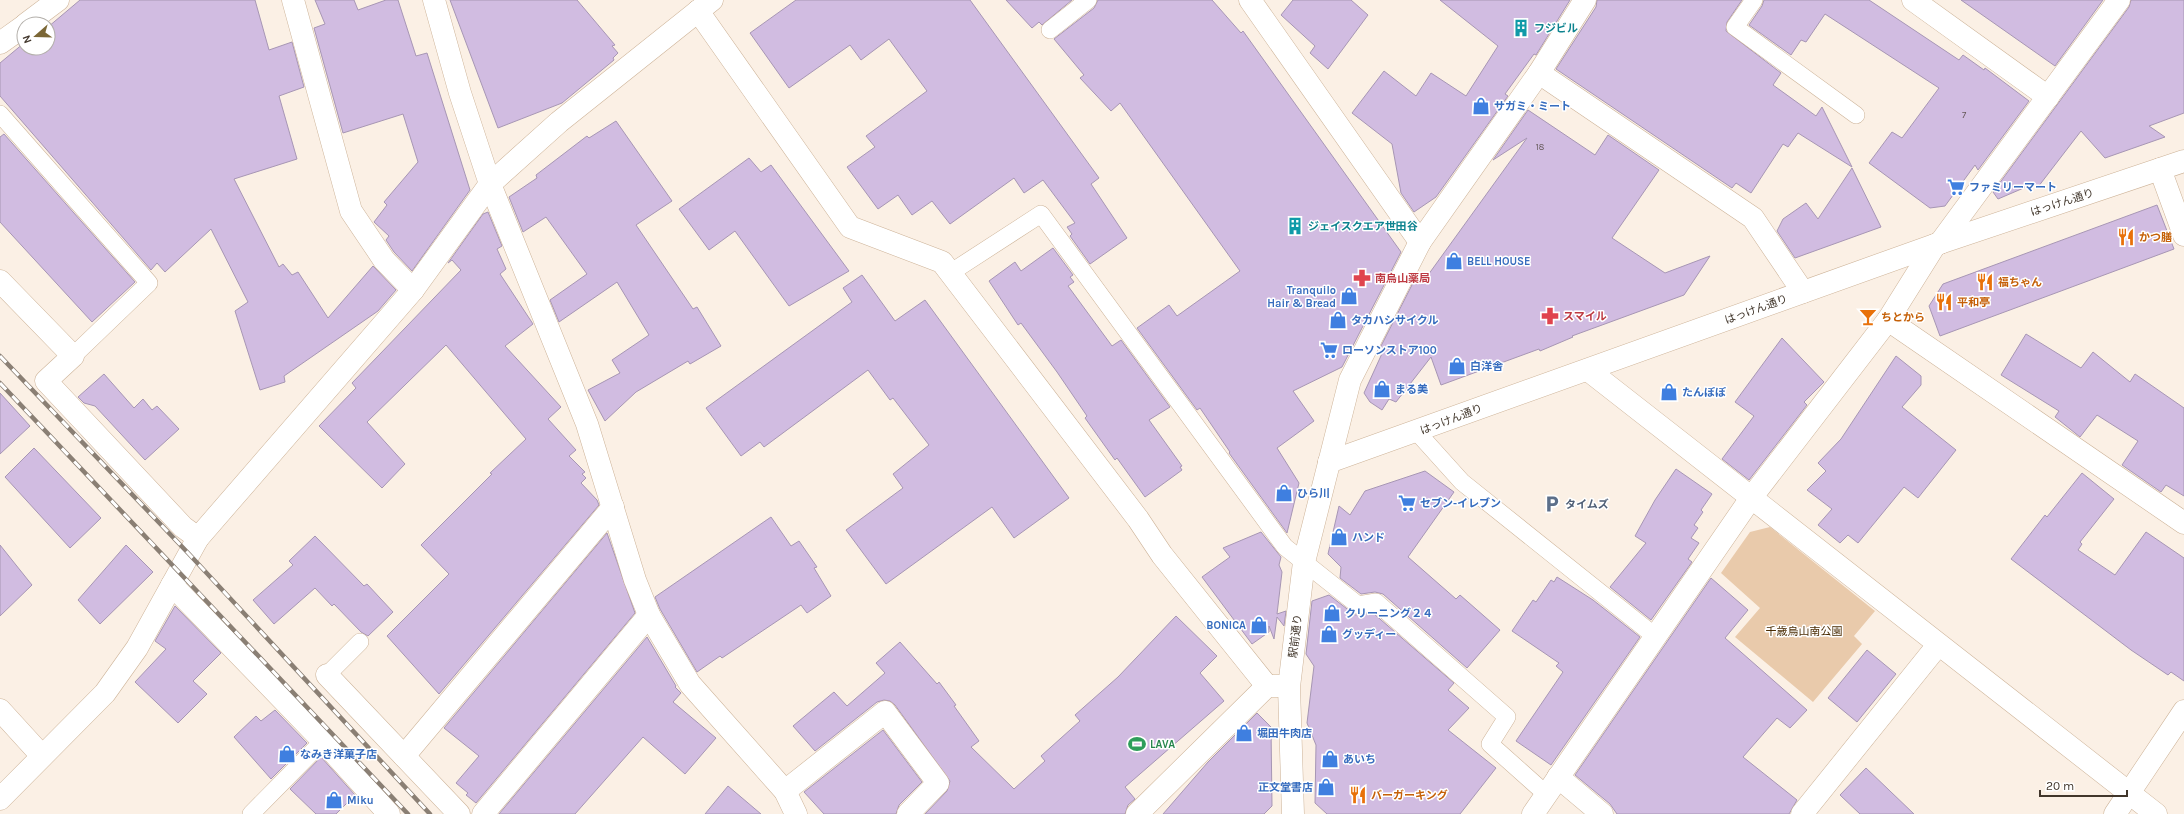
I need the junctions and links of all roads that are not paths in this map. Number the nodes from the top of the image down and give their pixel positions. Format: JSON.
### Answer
{"nodes":[{"id":1,"x":58,"y":0,"type":"edge"},
{"id":2,"x":293,"y":0,"type":"edge"},
{"id":3,"x":434,"y":0,"type":"edge"},
{"id":4,"x":1088,"y":0,"type":"edge"},
{"id":5,"x":1250,"y":0,"type":"edge"},
{"id":6,"x":1584,"y":0,"type":"edge"},
{"id":7,"x":1754,"y":0,"type":"edge"},
{"id":8,"x":1913,"y":0,"type":"edge"},
{"id":9,"x":2119,"y":0,"type":"edge"},
{"id":10,"x":705,"y":6,"type":"edge"},
{"id":11,"x":37,"y":16,"type":"edge"},
{"id":12,"x":1050,"y":30,"type":"dead end"},
{"id":13,"x":16,"y":31,"type":"edge"},
{"id":14,"x":0,"y":43,"type":"edge"},
{"id":15,"x":1539,"y":73,"type":"junction"},
{"id":16,"x":2048,"y":97,"type":"junction"},
{"id":17,"x":0,"y":114,"type":"edge"},
{"id":18,"x":1856,"y":115,"type":"dead end"},
{"id":19,"x":2184,"y":161,"type":"edge"},
{"id":20,"x":2160,"y":169,"type":"junction"},
{"id":21,"x":490,"y":184,"type":"junction"},
{"id":22,"x":2184,"y":235,"type":"edge"},
{"id":23,"x":1420,"y":242,"type":"junction"},
{"id":24,"x":1938,"y":244,"type":"junction"},
{"id":25,"x":950,"y":273,"type":"junction"},
{"id":26,"x":0,"y":281,"type":"edge"},
{"id":27,"x":413,"y":290,"type":"junction"},
{"id":28,"x":1803,"y":292,"type":"junction"},
{"id":29,"x":1888,"y":320,"type":"junction"},
{"id":30,"x":72,"y":356,"type":"junction"},
{"id":31,"x":1588,"y":370,"type":"junction"},
{"id":32,"x":1417,"y":432,"type":"junction"},
{"id":33,"x":1329,"y":462,"type":"junction"},
{"id":34,"x":1751,"y":498,"type":"junction"},
{"id":35,"x":613,"y":507,"type":"junction"},
{"id":36,"x":2184,"y":523,"type":"edge"},
{"id":37,"x":198,"y":538,"type":"junction"},
{"id":38,"x":1304,"y":562,"type":"junction"},
{"id":39,"x":172,"y":586,"type":"junction"},
{"id":40,"x":649,"y":615,"type":"junction"},
{"id":41,"x":1656,"y":637,"type":"junction"},
{"id":42,"x":360,"y":642,"type":"dead end"},
{"id":43,"x":1938,"y":645,"type":"junction"},
{"id":44,"x":327,"y":675,"type":"joint"},
{"id":45,"x":1267,"y":686,"type":"junction"},
{"id":46,"x":1289,"y":687,"type":"junction"},
{"id":47,"x":0,"y":710,"type":"edge"},
{"id":48,"x":2184,"y":711,"type":"edge"},
{"id":49,"x":323,"y":741,"type":"junction"},
{"id":50,"x":42,"y":756,"type":"junction"},
{"id":51,"x":404,"y":756,"type":"junction"},
{"id":52,"x":1552,"y":786,"type":"junction"},
{"id":53,"x":785,"y":790,"type":"junction"},
{"id":54,"x":2129,"y":794,"type":"junction"},
{"id":55,"x":0,"y":799,"type":"edge"},
{"id":56,"x":251,"y":814,"type":"edge"},
{"id":57,"x":389,"y":814,"type":"edge"},
{"id":58,"x":459,"y":814,"type":"edge"},
{"id":59,"x":483,"y":814,"type":"edge"},
{"id":60,"x":796,"y":814,"type":"edge"},
{"id":61,"x":908,"y":814,"type":"edge"},
{"id":62,"x":1137,"y":814,"type":"edge"},
{"id":63,"x":1293,"y":814,"type":"edge"},
{"id":64,"x":1533,"y":814,"type":"edge"},
{"id":65,"x":1602,"y":814,"type":"edge"},
{"id":66,"x":1802,"y":814,"type":"edge"},
{"id":67,"x":2115,"y":814,"type":"edge"},
{"id":68,"x":2156,"y":814,"type":"edge"}],
"edges":[{"from":1,"to":11,"type":"street"},
{"from":2,"to":27,"type":"street"},
{"from":3,"to":21,"type":"street"},
{"from":4,"to":12,"type":"lane"},
{"from":5,"to":23,"type":"street"},
{"from":6,"to":15,"type":"street","name":"駅前通り"},
{"from":7,"to":18,"type":"lane"},
{"from":8,"to":16,"type":"street"},
{"from":9,"to":16,"type":"street"},
{"from":10,"to":21,"type":"street"},
{"from":10,"to":25,"type":"street"},
{"from":13,"to":14,"type":"street"},
{"from":15,"to":23,"type":"street","name":"駅前通り"},
{"from":15,"to":28,"type":"street"},
{"from":16,"to":24,"type":"street"},
{"from":17,"to":30,"type":"lane"},
{"from":19,"to":20,"type":"street","name":"はっけん通り"},
{"from":20,"to":22,"type":"street"},
{"from":20,"to":24,"type":"street","name":"はっけん通り"},
{"from":21,"to":27,"type":"street"},
{"from":21,"to":35,"type":"street"},
{"from":23,"to":33,"type":"street","name":"駅前通り"},
{"from":24,"to":28,"type":"street","name":"はっけん通り"},
{"from":24,"to":29,"type":"street"},
{"from":25,"to":38,"type":"lane"},
{"from":25,"to":45,"type":"street"},
{"from":26,"to":30,"type":"street"},
{"from":27,"to":37,"type":"street"},
{"from":28,"to":31,"type":"street","name":"はっけん通り"},
{"from":29,"to":34,"type":"street"},
{"from":29,"to":36,"type":"street"},
{"from":30,"to":37,"type":"street"},
{"from":31,"to":32,"type":"street","name":"はっけん通り"},
{"from":31,"to":34,"type":"street"},
{"from":32,"to":33,"type":"street","name":"はっけん通り"},
{"from":32,"to":41,"type":"lane"},
{"from":33,"to":38,"type":"street","name":"駅前通り"},
{"from":34,"to":41,"type":"street"},
{"from":34,"to":43,"type":"street"},
{"from":35,"to":40,"type":"street"},
{"from":35,"to":51,"type":"street"},
{"from":37,"to":39,"type":"street"},
{"from":38,"to":46,"type":"street","name":"駅前通り"},
{"from":38,"to":52,"type":"lane"},
{"from":39,"to":49,"type":"street"},
{"from":39,"to":50,"type":"street"},
{"from":40,"to":53,"type":"street"},
{"from":40,"to":59,"type":"street"},
{"from":41,"to":52,"type":"street"},
{"from":42,"to":44,"type":"lane"},
{"from":43,"to":54,"type":"street"},
{"from":43,"to":66,"type":"street"},
{"from":44,"to":51,"type":"street"},
{"from":45,"to":46,"type":"street"},
{"from":45,"to":62,"type":"street"},
{"from":46,"to":63,"type":"street","name":"駅前通り"},
{"from":47,"to":50,"type":"street"},
{"from":48,"to":54,"type":"street"},
{"from":49,"to":56,"type":"lane"},
{"from":49,"to":57,"type":"street"},
{"from":50,"to":55,"type":"street"},
{"from":51,"to":58,"type":"street"},
{"from":52,"to":64,"type":"street"},
{"from":52,"to":65,"type":"street"},
{"from":53,"to":60,"type":"street"},
{"from":53,"to":61,"type":"street"},
{"from":54,"to":67,"type":"street"},
{"from":54,"to":68,"type":"street"}]}
